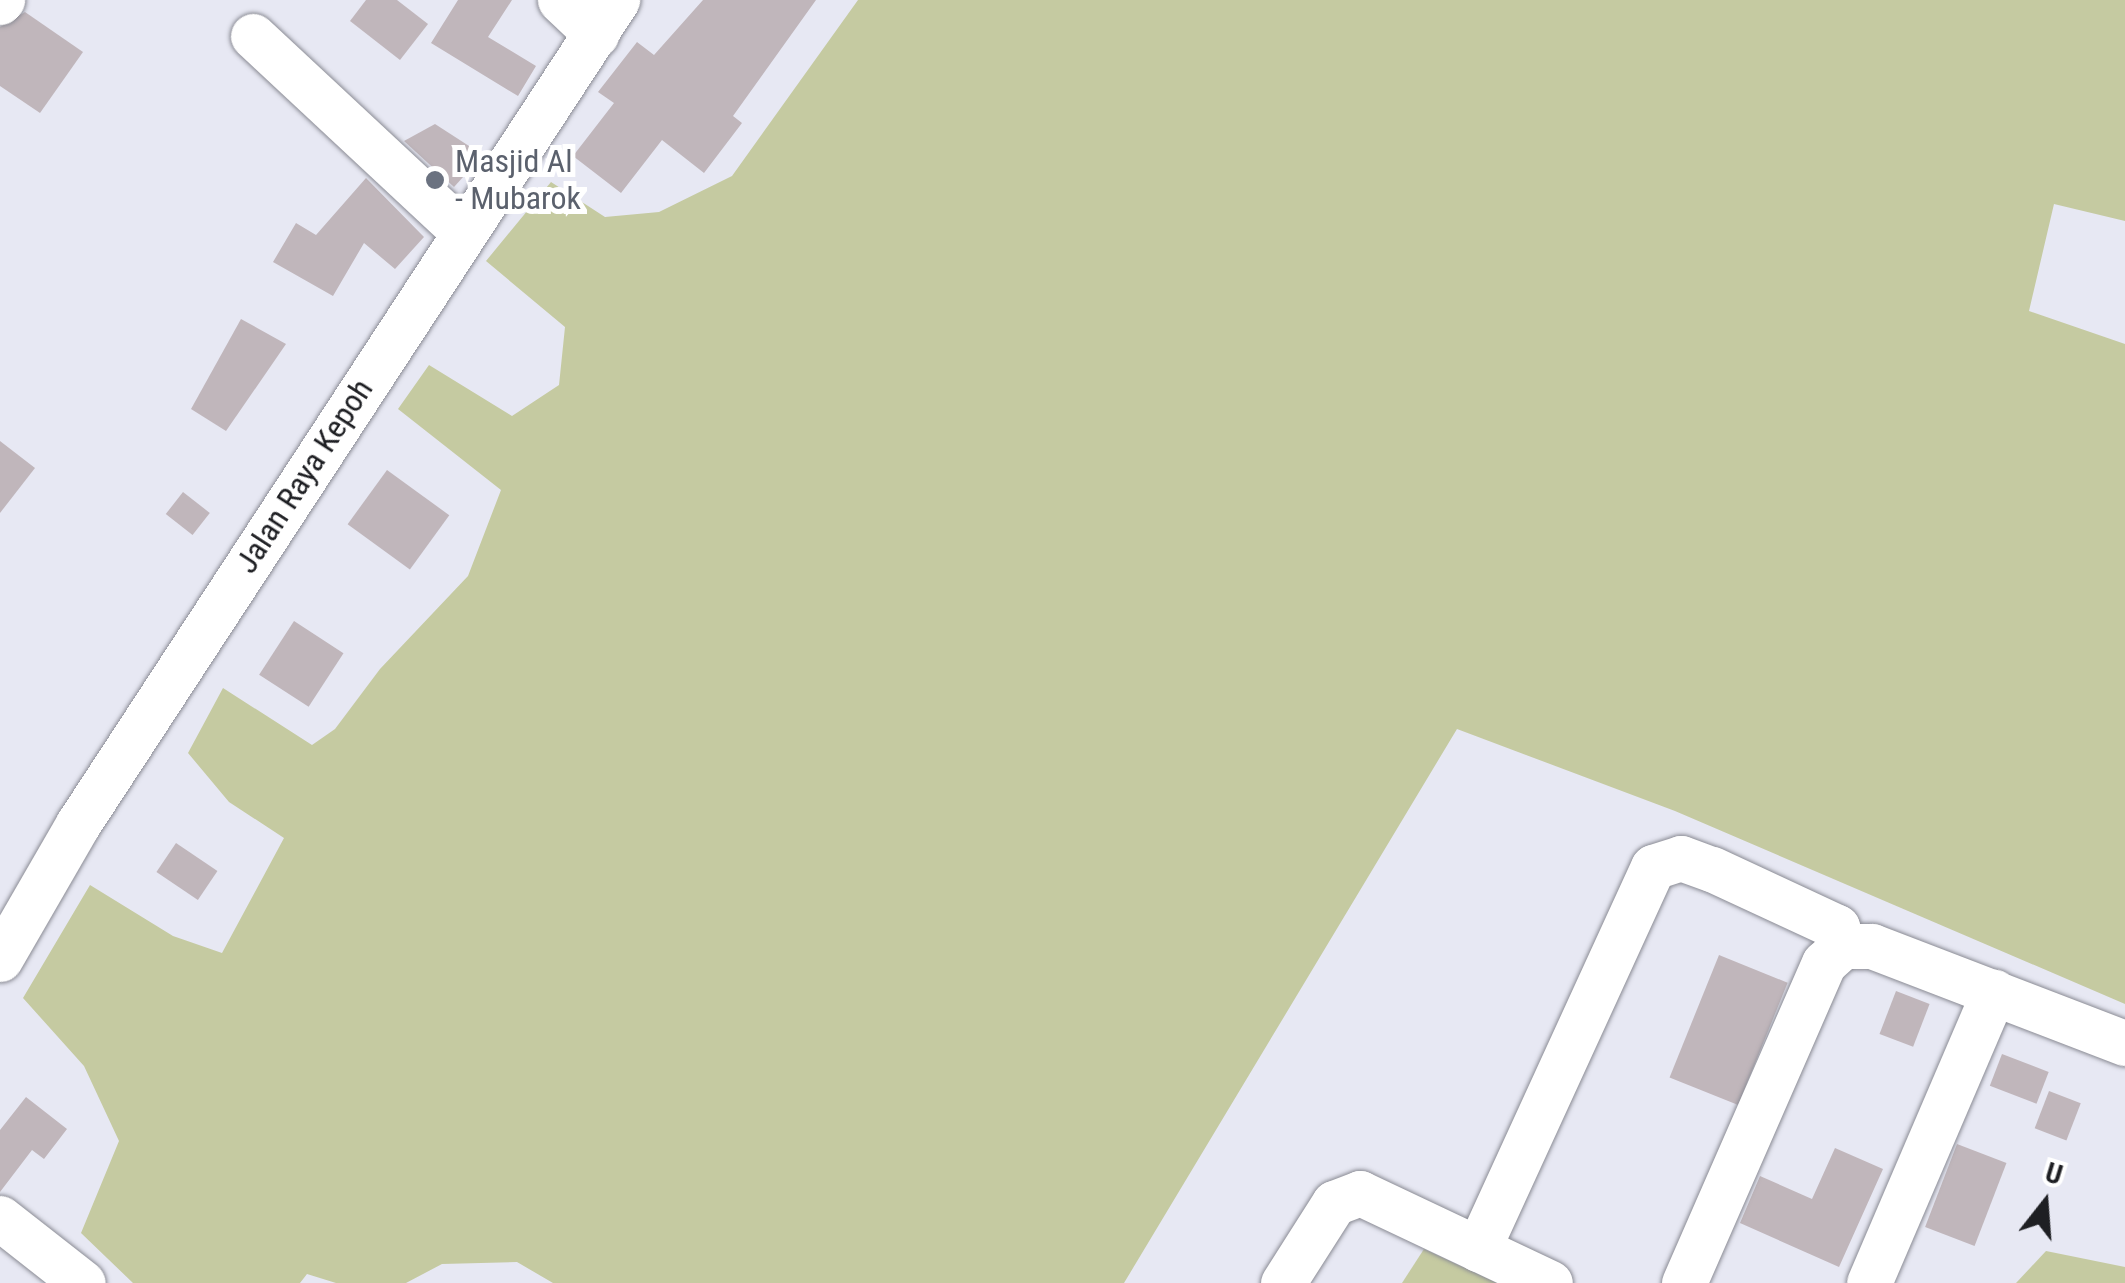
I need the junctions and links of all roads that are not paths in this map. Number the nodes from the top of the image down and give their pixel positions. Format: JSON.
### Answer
{"nodes":[{"id":1,"x":560,"y":0,"type":"edge"},
{"id":2,"x":606,"y":17,"type":"edge"},
{"id":3,"x":252,"y":36,"type":"dead end"},
{"id":4,"x":462,"y":231,"type":"junction"},
{"id":5,"x":1843,"y":946,"type":"junction"},
{"id":6,"x":0,"y":959,"type":"edge"},
{"id":7,"x":1994,"y":992,"type":"junction"},
{"id":8,"x":2125,"y":1043,"type":"edge"},
{"id":9,"x":0,"y":1218,"type":"edge"},
{"id":10,"x":1478,"y":1249,"type":"junction"},
{"id":11,"x":83,"y":1283,"type":"edge"},
{"id":12,"x":1283,"y":1283,"type":"edge"},
{"id":13,"x":1550,"y":1283,"type":"edge"},
{"id":14,"x":1684,"y":1283,"type":"edge"},
{"id":15,"x":1868,"y":1283,"type":"edge"}],
"edges":[{"from":1,"to":2,"type":"street"},
{"from":2,"to":4,"type":"street","name":"Jalan Raya Kepoh"},
{"from":3,"to":4,"type":"street"},
{"from":4,"to":6,"type":"street","name":"Jalan Raya Kepoh"},
{"from":5,"to":7,"type":"street"},
{"from":5,"to":10,"type":"street"},
{"from":5,"to":14,"type":"street"},
{"from":7,"to":8,"type":"street"},
{"from":7,"to":15,"type":"street"},
{"from":9,"to":11,"type":"street"},
{"from":10,"to":12,"type":"street"},
{"from":10,"to":13,"type":"street"}]}
